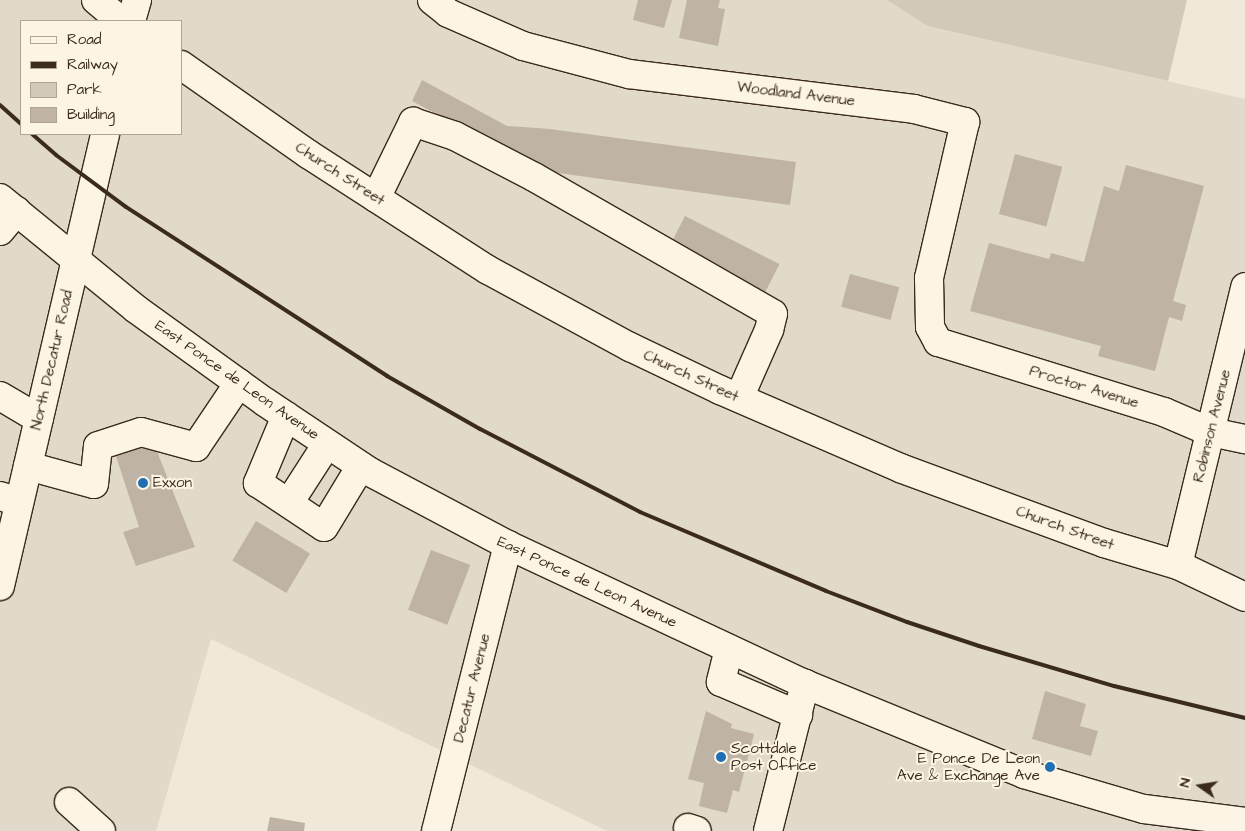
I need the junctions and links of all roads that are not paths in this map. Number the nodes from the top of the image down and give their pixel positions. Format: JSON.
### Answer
{"nodes":[{"id":1,"x":96,"y":0,"type":"edge"},
{"id":2,"x":137,"y":0,"type":"edge"},
{"id":3,"x":432,"y":0,"type":"edge"},
{"id":4,"x":120,"y":20,"type":"edge"},
{"id":5,"x":131,"y":20,"type":"edge"},
{"id":6,"x":182,"y":66,"type":"edge"},
{"id":7,"x":105,"y":135,"type":"edge"},
{"id":8,"x":376,"y":198,"type":"junction"},
{"id":9,"x":6,"y":213,"type":"edge"},
{"id":10,"x":75,"y":260,"type":"junction"},
{"id":11,"x":1245,"y":287,"type":"edge"},
{"id":12,"x":930,"y":327,"type":"joint"},
{"id":13,"x":239,"y":383,"type":"junction"},
{"id":14,"x":0,"y":396,"type":"edge"},
{"id":15,"x":739,"y":398,"type":"junction"},
{"id":16,"x":286,"y":416,"type":"junction"},
{"id":17,"x":38,"y":418,"type":"junction"},
{"id":18,"x":1211,"y":432,"type":"junction"},
{"id":19,"x":1245,"y":439,"type":"edge"},
{"id":20,"x":327,"y":444,"type":"junction"},
{"id":21,"x":28,"y":466,"type":"junction"},
{"id":22,"x":361,"y":466,"type":"junction"},
{"id":23,"x":10,"y":499,"type":"edge"},
{"id":24,"x":289,"y":503,"type":"junction"},
{"id":25,"x":508,"y":545,"type":"junction"},
{"id":26,"x":1178,"y":565,"type":"junction"},
{"id":27,"x":0,"y":586,"type":"edge"},
{"id":28,"x":1245,"y":597,"type":"edge"},
{"id":29,"x":730,"y":649,"type":"junction"},
{"id":30,"x":805,"y":684,"type":"junction"},
{"id":31,"x":798,"y":715,"type":"junction"},
{"id":32,"x":69,"y":802,"type":"dead end"},
{"id":33,"x":1245,"y":822,"type":"edge"},
{"id":34,"x":769,"y":829,"type":"edge"},
{"id":35,"x":102,"y":831,"type":"edge"},
{"id":36,"x":436,"y":831,"type":"edge"}],
"edges":[{"from":1,"to":4,"type":"street"},
{"from":2,"to":5,"type":"street"},
{"from":3,"to":12,"type":"street","name":"Woodland Avenue"},
{"from":6,"to":8,"type":"street","name":"Church Street"},
{"from":7,"to":10,"type":"street","name":"North Decatur Road"},
{"from":8,"to":15,"type":"street","name":"Church Street"},
{"from":8,"to":15,"type":"street"},
{"from":9,"to":10,"type":"street","name":"East Ponce de Leon Avenue"},
{"from":10,"to":13,"type":"street","name":"East Ponce de Leon Avenue"},
{"from":10,"to":17,"type":"street","name":"North Decatur Road"},
{"from":11,"to":18,"type":"street","name":"Robinson Avenue"},
{"from":12,"to":18,"type":"street","name":"Proctor Avenue"},
{"from":13,"to":16,"type":"street","name":"East Ponce de Leon Avenue"},
{"from":13,"to":21,"type":"street"},
{"from":14,"to":17,"type":"street"},
{"from":15,"to":26,"type":"street","name":"Church Street"},
{"from":16,"to":20,"type":"street","name":"East Ponce de Leon Avenue"},
{"from":16,"to":24,"type":"street"},
{"from":17,"to":21,"type":"street","name":"North Decatur Road"},
{"from":18,"to":19,"type":"street","name":"Proctor Avenue"},
{"from":18,"to":26,"type":"street","name":"Robinson Avenue"},
{"from":20,"to":22,"type":"street","name":"East Ponce de Leon Avenue"},
{"from":20,"to":24,"type":"street"},
{"from":21,"to":23,"type":"street","name":"North Decatur Road"},
{"from":22,"to":24,"type":"street"},
{"from":22,"to":25,"type":"street","name":"East Ponce de Leon Avenue"},
{"from":23,"to":27,"type":"street","name":"North Decatur Road"},
{"from":25,"to":29,"type":"street","name":"East Ponce de Leon Avenue"},
{"from":25,"to":36,"type":"street","name":"Decatur Avenue"},
{"from":26,"to":28,"type":"street","name":"Church Street"},
{"from":29,"to":30,"type":"street","name":"East Ponce de Leon Avenue"},
{"from":29,"to":31,"type":"street"},
{"from":30,"to":31,"type":"street"},
{"from":30,"to":33,"type":"street","name":"East Ponce de Leon Avenue"},
{"from":31,"to":34,"type":"street"},
{"from":32,"to":35,"type":"street"}]}
